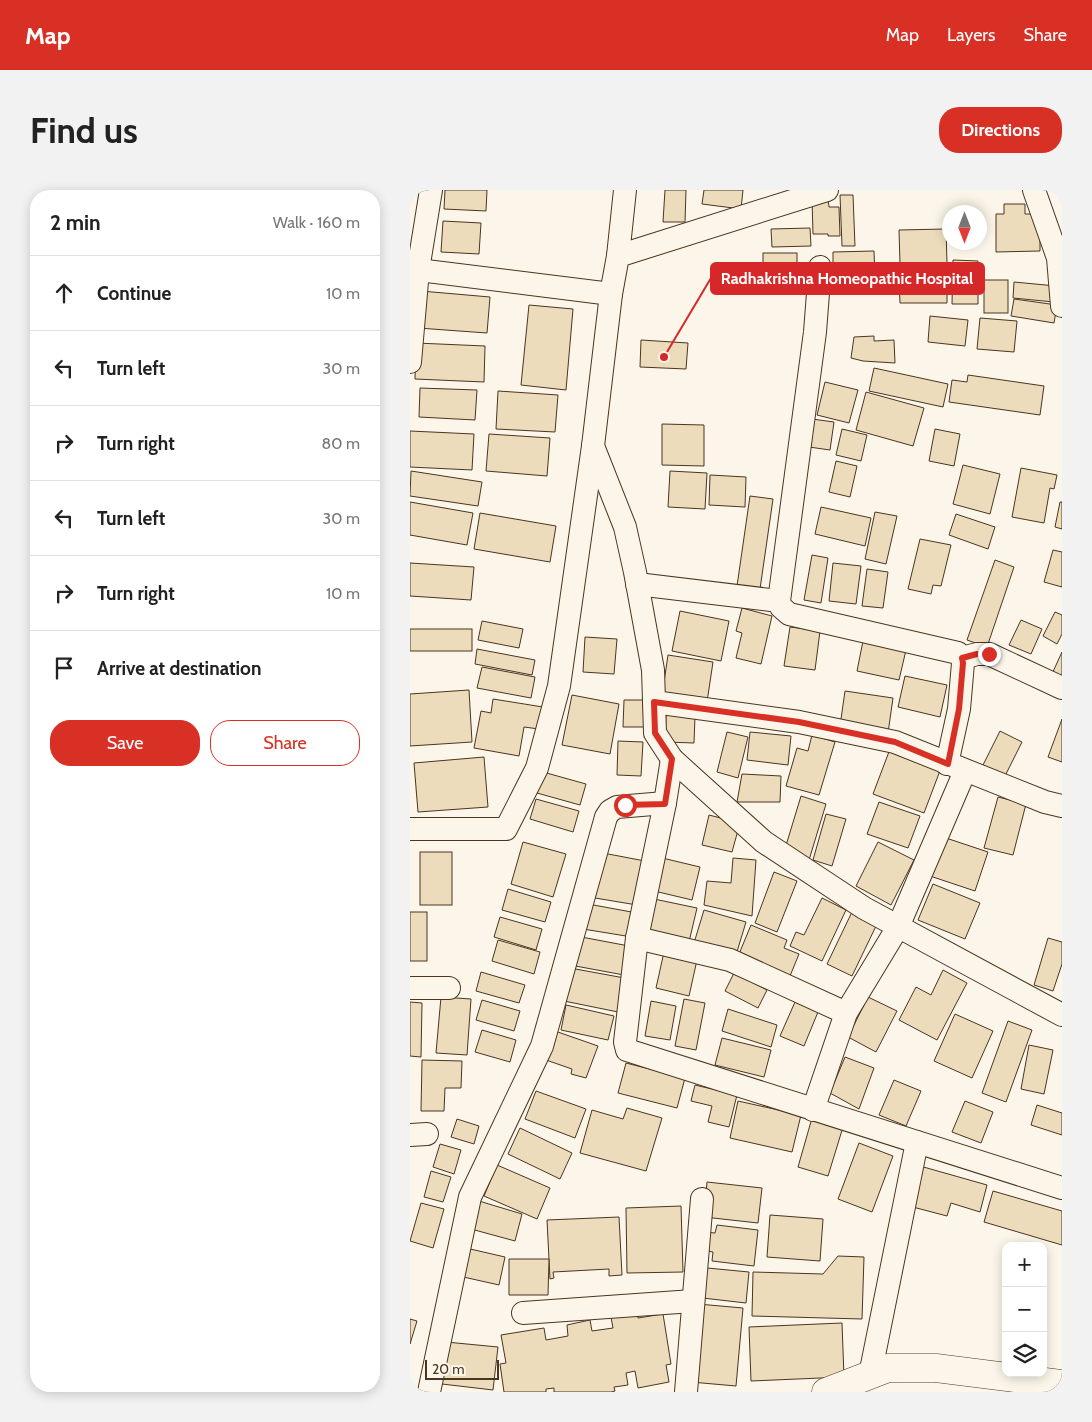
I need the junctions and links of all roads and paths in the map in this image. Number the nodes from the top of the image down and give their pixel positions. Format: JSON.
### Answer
{"nodes":[{"id":1,"x":431,"y":190,"type":"edge"},
{"id":2,"x":625,"y":190,"type":"edge"},
{"id":3,"x":827,"y":190,"type":"edge"},
{"id":4,"x":1034,"y":190,"type":"edge"},
{"id":5,"x":618,"y":256,"type":"junction"},
{"id":6,"x":820,"y":267,"type":"dead end"},
{"id":7,"x":414,"y":269,"type":"edge"},
{"id":8,"x":611,"y":294,"type":"junction"},
{"id":9,"x":1062,"y":306,"type":"edge"},
{"id":10,"x":410,"y":362,"type":"edge"},
{"id":11,"x":593,"y":446,"type":"junction"},
{"id":12,"x":637,"y":584,"type":"junction"},
{"id":13,"x":779,"y":601,"type":"junction"},
{"id":14,"x":962,"y":658,"type":"junction"},
{"id":15,"x":1062,"y":688,"type":"edge"},
{"id":16,"x":654,"y":702,"type":"junction"},
{"id":17,"x":672,"y":759,"type":"junction"},
{"id":18,"x":956,"y":767,"type":"junction"},
{"id":19,"x":665,"y":804,"type":"junction"},
{"id":20,"x":1062,"y":806,"type":"edge"},
{"id":21,"x":410,"y":829,"type":"edge"},
{"id":22,"x":898,"y":926,"type":"junction"},
{"id":23,"x":637,"y":938,"type":"junction"},
{"id":24,"x":410,"y":988,"type":"edge"},
{"id":25,"x":449,"y":988,"type":"dead end"},
{"id":26,"x":846,"y":1013,"type":"junction"},
{"id":27,"x":1062,"y":1015,"type":"edge"},
{"id":28,"x":813,"y":1110,"type":"junction"},
{"id":29,"x":917,"y":1142,"type":"junction"},
{"id":30,"x":1062,"y":1188,"type":"edge"},
{"id":31,"x":702,"y":1199,"type":"dead end"},
{"id":32,"x":693,"y":1301,"type":"junction"},
{"id":33,"x":523,"y":1313,"type":"dead end"},
{"id":34,"x":870,"y":1375,"type":"junction"},
{"id":35,"x":1062,"y":1384,"type":"edge"},
{"id":36,"x":429,"y":1392,"type":"edge"},
{"id":37,"x":686,"y":1392,"type":"edge"},
{"id":38,"x":826,"y":1392,"type":"edge"}],
"edges":[{"from":1,"to":7,"type":"street"},
{"from":2,"to":5,"type":"street"},
{"from":3,"to":5,"type":"street"},
{"from":4,"to":9,"type":"street"},
{"from":5,"to":8,"type":"street"},
{"from":6,"to":13,"type":"street"},
{"from":7,"to":8,"type":"street"},
{"from":7,"to":10,"type":"street"},
{"from":8,"to":11,"type":"street"},
{"from":11,"to":12,"type":"street"},
{"from":11,"to":21,"type":"street"},
{"from":12,"to":13,"type":"street"},
{"from":12,"to":16,"type":"street"},
{"from":13,"to":14,"type":"street"},
{"from":14,"to":15,"type":"street"},
{"from":14,"to":18,"type":"street"},
{"from":16,"to":17,"type":"street"},
{"from":16,"to":18,"type":"street"},
{"from":17,"to":19,"type":"street"},
{"from":17,"to":22,"type":"street"},
{"from":18,"to":20,"type":"street"},
{"from":18,"to":22,"type":"street"},
{"from":19,"to":23,"type":"street"},
{"from":19,"to":36,"type":"street"},
{"from":22,"to":26,"type":"street"},
{"from":22,"to":27,"type":"street"},
{"from":23,"to":26,"type":"street"},
{"from":23,"to":28,"type":"street"},
{"from":24,"to":25,"type":"street"},
{"from":26,"to":28,"type":"street"},
{"from":28,"to":29,"type":"street"},
{"from":29,"to":30,"type":"street"},
{"from":29,"to":34,"type":"street"},
{"from":31,"to":32,"type":"street"},
{"from":32,"to":33,"type":"street"},
{"from":32,"to":37,"type":"street"},
{"from":34,"to":35,"type":"street"},
{"from":34,"to":38,"type":"street"}]}
